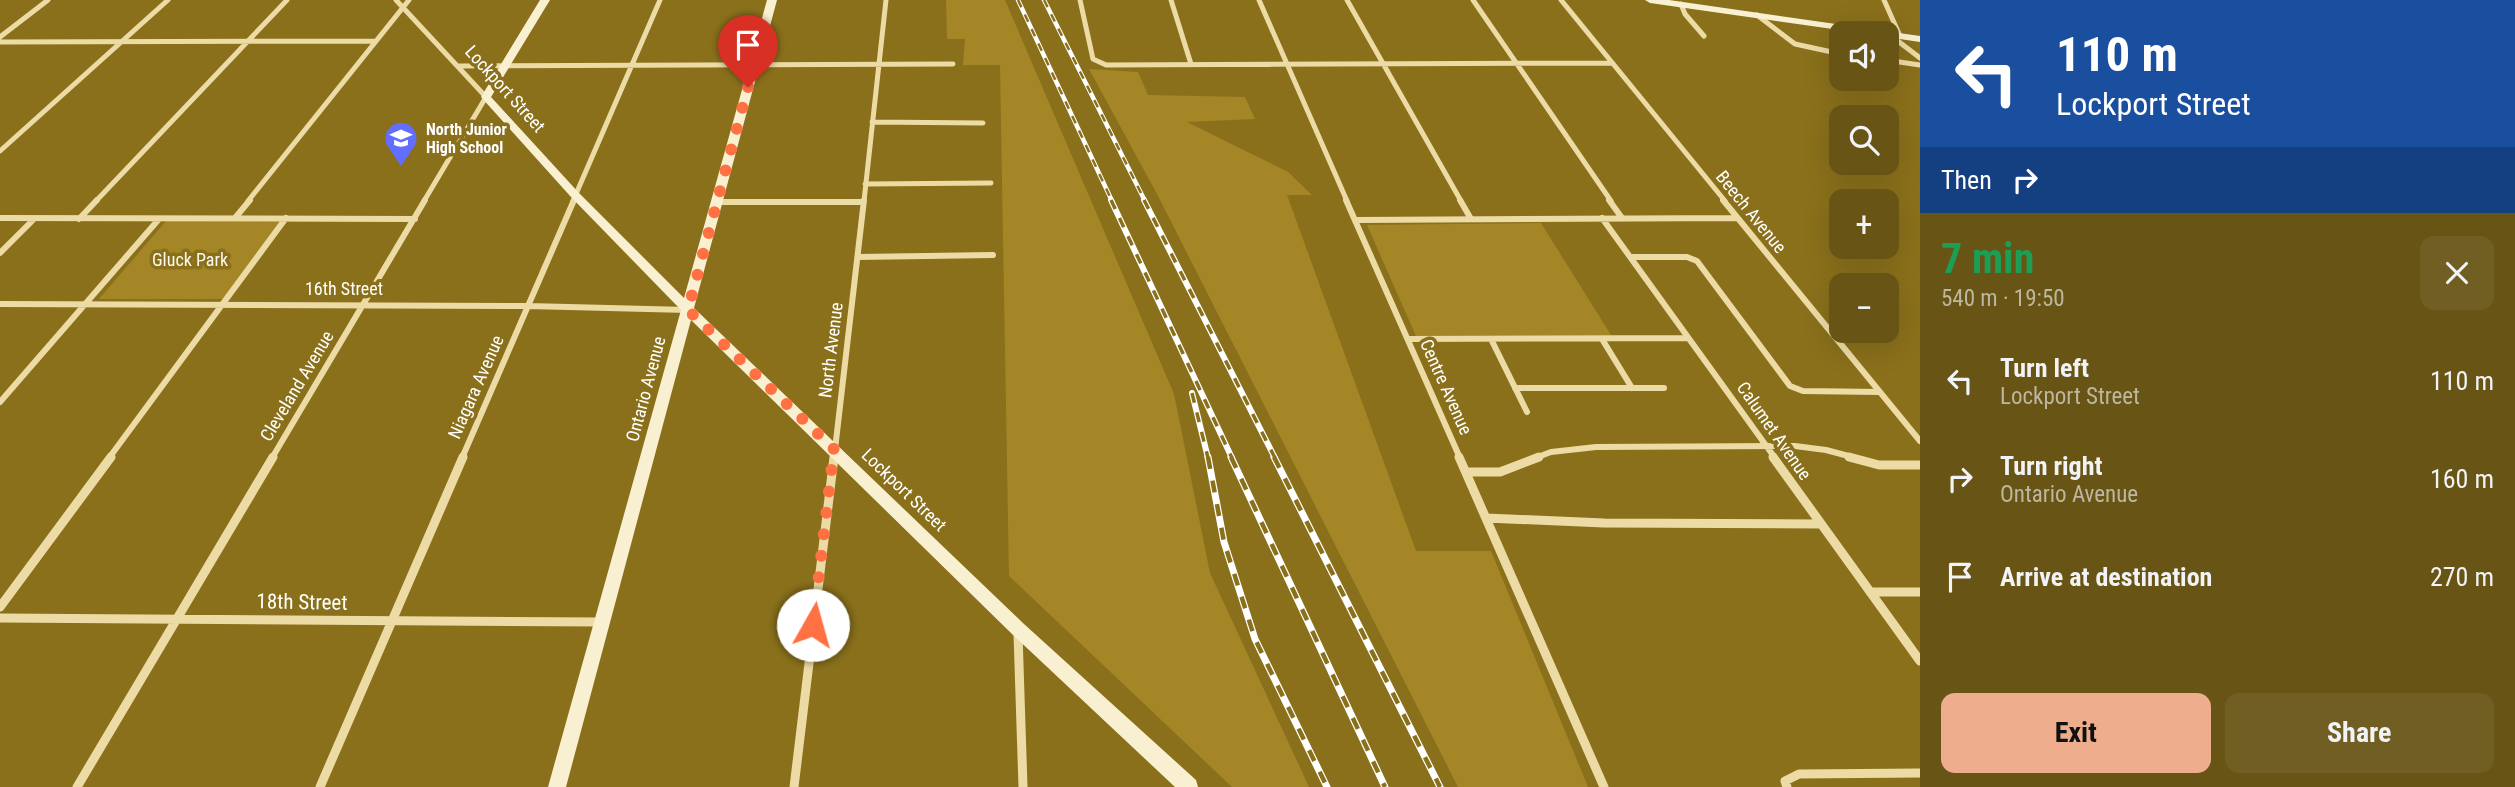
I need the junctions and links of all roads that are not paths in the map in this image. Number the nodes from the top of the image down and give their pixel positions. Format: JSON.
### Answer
{"nodes":[{"id":1,"x":48,"y":0,"type":"edge"},
{"id":2,"x":168,"y":0,"type":"edge"},
{"id":3,"x":287,"y":0,"type":"edge"},
{"id":4,"x":396,"y":0,"type":"edge"},
{"id":5,"x":408,"y":0,"type":"edge"},
{"id":6,"x":545,"y":0,"type":"edge"},
{"id":7,"x":660,"y":0,"type":"edge"},
{"id":8,"x":772,"y":0,"type":"edge"},
{"id":9,"x":886,"y":0,"type":"edge"},
{"id":10,"x":1080,"y":0,"type":"edge"},
{"id":11,"x":1171,"y":0,"type":"edge"},
{"id":12,"x":1259,"y":0,"type":"edge"},
{"id":13,"x":1348,"y":0,"type":"edge"},
{"id":14,"x":1473,"y":0,"type":"edge"},
{"id":15,"x":1561,"y":0,"type":"edge"},
{"id":16,"x":1650,"y":0,"type":"edge"},
{"id":17,"x":1884,"y":0,"type":"edge"},
{"id":18,"x":1681,"y":4,"type":"junction"},
{"id":19,"x":403,"y":7,"type":"junction"},
{"id":20,"x":1757,"y":15,"type":"junction"},
{"id":21,"x":1887,"y":21,"type":"edge"},
{"id":22,"x":1829,"y":26,"type":"edge"},
{"id":23,"x":1704,"y":36,"type":"dead end"},
{"id":24,"x":1899,"y":36,"type":"edge"},
{"id":25,"x":1920,"y":39,"type":"edge"},
{"id":26,"x":0,"y":40,"type":"edge"},
{"id":27,"x":248,"y":41,"type":"junction"},
{"id":28,"x":376,"y":41,"type":"junction"},
{"id":29,"x":122,"y":42,"type":"junction"},
{"id":30,"x":1899,"y":42,"type":"edge"},
{"id":31,"x":1829,"y":53,"type":"edge"},
{"id":32,"x":1920,"y":58,"type":"edge"},
{"id":33,"x":1899,"y":62,"type":"edge"},
{"id":34,"x":1515,"y":63,"type":"junction"},
{"id":35,"x":1612,"y":63,"type":"junction"},
{"id":36,"x":755,"y":64,"type":"junction"},
{"id":37,"x":878,"y":64,"type":"junction"},
{"id":38,"x":953,"y":64,"type":"dead end"},
{"id":39,"x":1191,"y":64,"type":"junction"},
{"id":40,"x":1289,"y":64,"type":"junction"},
{"id":41,"x":1383,"y":64,"type":"junction"},
{"id":42,"x":506,"y":65,"type":"junction"},
{"id":43,"x":631,"y":65,"type":"junction"},
{"id":44,"x":1920,"y":65,"type":"edge"},
{"id":45,"x":459,"y":66,"type":"junction"},
{"id":46,"x":486,"y":97,"type":"junction"},
{"id":47,"x":872,"y":122,"type":"junction"},
{"id":48,"x":983,"y":122,"type":"dead end"},
{"id":49,"x":0,"y":151,"type":"edge"},
{"id":50,"x":991,"y":183,"type":"dead end"},
{"id":51,"x":865,"y":184,"type":"junction"},
{"id":52,"x":575,"y":195,"type":"junction"},
{"id":53,"x":716,"y":202,"type":"junction"},
{"id":54,"x":863,"y":202,"type":"junction"},
{"id":55,"x":0,"y":218,"type":"edge"},
{"id":56,"x":235,"y":218,"type":"junction"},
{"id":57,"x":286,"y":218,"type":"junction"},
{"id":58,"x":1602,"y":218,"type":"junction"},
{"id":59,"x":1622,"y":218,"type":"junction"},
{"id":60,"x":1737,"y":218,"type":"junction"},
{"id":61,"x":34,"y":219,"type":"junction"},
{"id":62,"x":79,"y":219,"type":"junction"},
{"id":63,"x":159,"y":219,"type":"junction"},
{"id":64,"x":415,"y":219,"type":"junction"},
{"id":65,"x":1471,"y":219,"type":"junction"},
{"id":66,"x":1356,"y":220,"type":"junction"},
{"id":67,"x":0,"y":253,"type":"edge"},
{"id":68,"x":993,"y":255,"type":"dead end"},
{"id":69,"x":858,"y":257,"type":"junction"},
{"id":70,"x":1631,"y":257,"type":"junction"},
{"id":71,"x":0,"y":304,"type":"edge"},
{"id":72,"x":85,"y":304,"type":"junction"},
{"id":73,"x":225,"y":304,"type":"junction"},
{"id":74,"x":364,"y":304,"type":"junction"},
{"id":75,"x":528,"y":306,"type":"junction"},
{"id":76,"x":688,"y":310,"type":"junction"},
{"id":77,"x":1602,"y":338,"type":"junction"},
{"id":78,"x":1688,"y":338,"type":"junction"},
{"id":79,"x":1408,"y":339,"type":"junction"},
{"id":80,"x":1491,"y":339,"type":"junction"},
{"id":81,"x":1515,"y":388,"type":"junction"},
{"id":82,"x":1632,"y":388,"type":"junction"},
{"id":83,"x":1664,"y":388,"type":"dead end"},
{"id":84,"x":1880,"y":392,"type":"junction"},
{"id":85,"x":0,"y":402,"type":"edge"},
{"id":86,"x":1527,"y":412,"type":"dead end"},
{"id":87,"x":1920,"y":441,"type":"edge"},
{"id":88,"x":1765,"y":446,"type":"junction"},
{"id":89,"x":834,"y":449,"type":"junction"},
{"id":90,"x":1920,"y":465,"type":"edge"},
{"id":91,"x":1466,"y":472,"type":"junction"},
{"id":92,"x":1486,"y":518,"type":"junction"},
{"id":93,"x":1820,"y":524,"type":"junction"},
{"id":94,"x":1870,"y":592,"type":"junction"},
{"id":95,"x":1920,"y":592,"type":"edge"},
{"id":96,"x":0,"y":607,"type":"edge"},
{"id":97,"x":0,"y":618,"type":"edge"},
{"id":98,"x":178,"y":618,"type":"junction"},
{"id":99,"x":391,"y":621,"type":"junction"},
{"id":100,"x":603,"y":622,"type":"junction"},
{"id":101,"x":1018,"y":629,"type":"junction"},
{"id":102,"x":1920,"y":661,"type":"edge"},
{"id":103,"x":1920,"y":773,"type":"edge"},
{"id":104,"x":77,"y":787,"type":"edge"},
{"id":105,"x":320,"y":787,"type":"edge"},
{"id":106,"x":558,"y":787,"type":"edge"},
{"id":107,"x":794,"y":787,"type":"edge"},
{"id":108,"x":1023,"y":787,"type":"edge"},
{"id":109,"x":1189,"y":787,"type":"edge"},
{"id":110,"x":1604,"y":787,"type":"edge"},
{"id":111,"x":1787,"y":787,"type":"edge"}],
"edges":[{"from":1,"to":26,"type":"street"},
{"from":2,"to":29,"type":"street"},
{"from":3,"to":27,"type":"street"},
{"from":4,"to":19,"type":"street","name":"Lockport Street"},
{"from":5,"to":19,"type":"street"},
{"from":6,"to":42,"type":"street","name":"Cleveland Avenue"},
{"from":7,"to":43,"type":"street","name":"Niagara Avenue"},
{"from":8,"to":36,"type":"street","name":"Ontario Avenue"},
{"from":9,"to":37,"type":"street","name":"North Avenue"},
{"from":10,"to":39,"type":"street"},
{"from":11,"to":39,"type":"street"},
{"from":12,"to":40,"type":"street","name":"Centre Avenue"},
{"from":13,"to":41,"type":"street"},
{"from":14,"to":34,"type":"street"},
{"from":15,"to":35,"type":"street","name":"Beech Avenue"},
{"from":16,"to":18,"type":"street"},
{"from":17,"to":21,"type":"street"},
{"from":18,"to":20,"type":"street"},
{"from":18,"to":23,"type":"street"},
{"from":19,"to":28,"type":"street"},
{"from":19,"to":45,"type":"street","name":"Lockport Street"},
{"from":20,"to":22,"type":"street"},
{"from":20,"to":31,"type":"street"},
{"from":24,"to":25,"type":"street"},
{"from":26,"to":29,"type":"street"},
{"from":27,"to":28,"type":"street"},
{"from":27,"to":29,"type":"street"},
{"from":27,"to":62,"type":"street"},
{"from":28,"to":56,"type":"street"},
{"from":29,"to":49,"type":"street"},
{"from":30,"to":32,"type":"street"},
{"from":33,"to":44,"type":"street"},
{"from":34,"to":35,"type":"street"},
{"from":34,"to":41,"type":"street"},
{"from":34,"to":59,"type":"street"},
{"from":35,"to":60,"type":"street","name":"Beech Avenue"},
{"from":36,"to":37,"type":"street"},
{"from":36,"to":43,"type":"street"},
{"from":36,"to":53,"type":"street","name":"Ontario Avenue"},
{"from":37,"to":38,"type":"street"},
{"from":37,"to":47,"type":"street","name":"North Avenue"},
{"from":39,"to":40,"type":"street"},
{"from":40,"to":41,"type":"street"},
{"from":40,"to":66,"type":"street","name":"Centre Avenue"},
{"from":41,"to":65,"type":"street"},
{"from":42,"to":43,"type":"street"},
{"from":42,"to":45,"type":"street"},
{"from":42,"to":46,"type":"street","name":"Cleveland Avenue"},
{"from":43,"to":52,"type":"street","name":"Niagara Avenue"},
{"from":45,"to":46,"type":"street","name":"Lockport Street"},
{"from":46,"to":52,"type":"street","name":"Lockport Street"},
{"from":46,"to":64,"type":"street","name":"Cleveland Avenue"},
{"from":47,"to":48,"type":"street"},
{"from":47,"to":51,"type":"street","name":"North Avenue"},
{"from":50,"to":51,"type":"street"},
{"from":51,"to":54,"type":"street","name":"North Avenue"},
{"from":52,"to":75,"type":"street","name":"Niagara Avenue"},
{"from":52,"to":76,"type":"street","name":"Lockport Street"},
{"from":53,"to":54,"type":"street"},
{"from":53,"to":76,"type":"street","name":"Ontario Avenue"},
{"from":54,"to":69,"type":"street","name":"North Avenue"},
{"from":55,"to":61,"type":"street"},
{"from":56,"to":57,"type":"street"},
{"from":56,"to":63,"type":"street"},
{"from":57,"to":64,"type":"street"},
{"from":57,"to":73,"type":"street"},
{"from":58,"to":59,"type":"street"},
{"from":58,"to":65,"type":"street"},
{"from":58,"to":70,"type":"street","name":"Calumet Avenue"},
{"from":59,"to":60,"type":"street"},
{"from":60,"to":84,"type":"street","name":"Beech Avenue"},
{"from":61,"to":62,"type":"street"},
{"from":61,"to":67,"type":"street"},
{"from":62,"to":63,"type":"street"},
{"from":63,"to":72,"type":"street"},
{"from":64,"to":74,"type":"street","name":"Cleveland Avenue"},
{"from":65,"to":66,"type":"street"},
{"from":66,"to":79,"type":"street","name":"Centre Avenue"},
{"from":68,"to":69,"type":"street"},
{"from":69,"to":89,"type":"street","name":"North Avenue"},
{"from":70,"to":78,"type":"street","name":"Calumet Avenue"},
{"from":70,"to":84,"type":"street"},
{"from":71,"to":72,"type":"street","name":"16th Street"},
{"from":72,"to":73,"type":"street","name":"16th Street"},
{"from":72,"to":85,"type":"street"},
{"from":73,"to":74,"type":"street","name":"16th Street"},
{"from":73,"to":96,"type":"street"},
{"from":74,"to":75,"type":"street","name":"16th Street"},
{"from":74,"to":98,"type":"street","name":"Cleveland Avenue"},
{"from":75,"to":76,"type":"street","name":"16th Street"},
{"from":75,"to":99,"type":"street","name":"Niagara Avenue"},
{"from":76,"to":89,"type":"street","name":"Lockport Street"},
{"from":76,"to":100,"type":"street","name":"Ontario Avenue"},
{"from":77,"to":78,"type":"street"},
{"from":77,"to":80,"type":"street"},
{"from":77,"to":82,"type":"street"},
{"from":78,"to":88,"type":"street","name":"Calumet Avenue"},
{"from":79,"to":80,"type":"street"},
{"from":79,"to":91,"type":"street","name":"Centre Avenue"},
{"from":80,"to":81,"type":"street"},
{"from":81,"to":82,"type":"street"},
{"from":81,"to":86,"type":"street"},
{"from":82,"to":83,"type":"street"},
{"from":84,"to":87,"type":"street","name":"Beech Avenue"},
{"from":88,"to":90,"type":"street"},
{"from":88,"to":91,"type":"street"},
{"from":88,"to":93,"type":"street","name":"Calumet Avenue"},
{"from":89,"to":101,"type":"street","name":"Lockport Street"},
{"from":89,"to":107,"type":"street","name":"North Avenue"},
{"from":91,"to":92,"type":"street","name":"Centre Avenue"},
{"from":92,"to":93,"type":"street"},
{"from":92,"to":110,"type":"street","name":"Centre Avenue"},
{"from":93,"to":94,"type":"street","name":"Calumet Avenue"},
{"from":94,"to":95,"type":"street"},
{"from":94,"to":102,"type":"street","name":"Calumet Avenue"},
{"from":97,"to":98,"type":"street","name":"18th Street"},
{"from":98,"to":99,"type":"street","name":"18th Street"},
{"from":98,"to":104,"type":"street","name":"Cleveland Avenue"},
{"from":99,"to":100,"type":"street","name":"18th Street"},
{"from":99,"to":105,"type":"street","name":"Niagara Avenue"},
{"from":100,"to":106,"type":"street","name":"Ontario Avenue"},
{"from":101,"to":108,"type":"street"},
{"from":101,"to":109,"type":"street","name":"Lockport Street"},
{"from":103,"to":111,"type":"street"}]}
